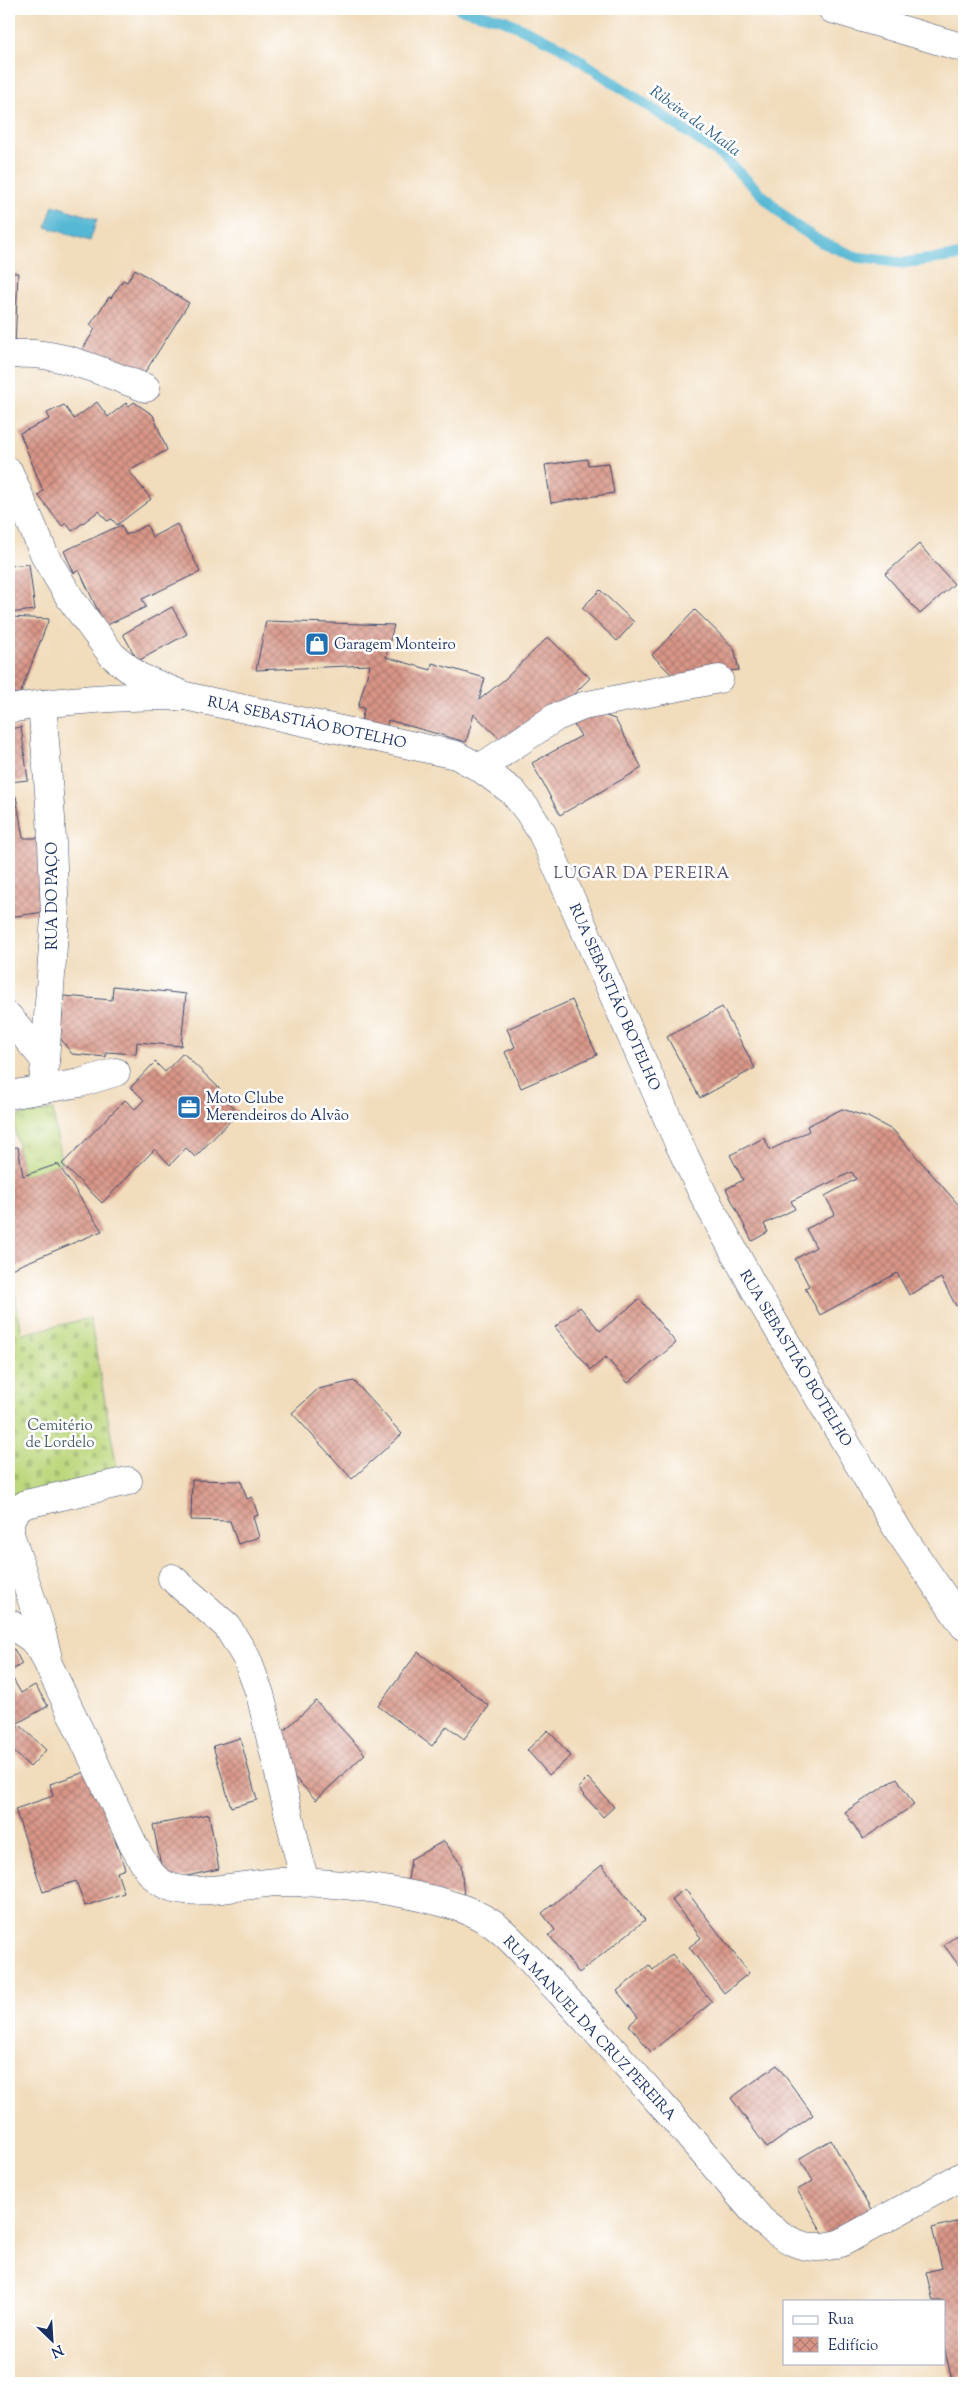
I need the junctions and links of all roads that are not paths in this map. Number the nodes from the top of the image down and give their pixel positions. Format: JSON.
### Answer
{"nodes":[{"id":1,"x":832,"y":9,"type":"edge"},
{"id":2,"x":964,"y":48,"type":"edge"},
{"id":3,"x":9,"y":355,"type":"edge"},
{"id":4,"x":146,"y":388,"type":"dead end"},
{"id":5,"x":9,"y":472,"type":"edge"},
{"id":6,"x":719,"y":679,"type":"dead end"},
{"id":7,"x":185,"y":696,"type":"junction"},
{"id":8,"x":42,"y":704,"type":"junction"},
{"id":9,"x":9,"y":709,"type":"edge"},
{"id":10,"x":480,"y":768,"type":"junction"},
{"id":11,"x":9,"y":1017,"type":"edge"},
{"id":12,"x":45,"y":1060,"type":"junction"},
{"id":13,"x":116,"y":1072,"type":"dead end"},
{"id":14,"x":43,"y":1089,"type":"junction"},
{"id":15,"x":9,"y":1095,"type":"edge"},
{"id":16,"x":128,"y":1481,"type":"dead end"},
{"id":17,"x":172,"y":1578,"type":"dead end"},
{"id":18,"x":9,"y":1623,"type":"edge"},
{"id":19,"x":964,"y":1626,"type":"edge"},
{"id":20,"x":49,"y":1664,"type":"junction"},
{"id":21,"x":305,"y":1883,"type":"junction"},
{"id":22,"x":964,"y":2175,"type":"edge"}],
"edges":[{"from":1,"to":2,"type":"street"},
{"from":3,"to":4,"type":"street"},
{"from":5,"to":7,"type":"street","name":"RUA SEBASTIÃO BOTELHO"},
{"from":6,"to":10,"type":"street"},
{"from":7,"to":8,"type":"street"},
{"from":7,"to":10,"type":"street","name":"RUA SEBASTIÃO BOTELHO"},
{"from":8,"to":9,"type":"street"},
{"from":8,"to":12,"type":"street","name":"RUA DO PAÇO"},
{"from":10,"to":19,"type":"street","name":"RUA SEBASTIÃO BOTELHO"},
{"from":11,"to":12,"type":"street"},
{"from":12,"to":14,"type":"street","name":"RUA DO PAÇO"},
{"from":13,"to":14,"type":"street"},
{"from":14,"to":15,"type":"street"},
{"from":16,"to":20,"type":"street"},
{"from":17,"to":21,"type":"street"},
{"from":18,"to":20,"type":"street","name":"RUA MANUEL DA CRUZ PEREIRA"},
{"from":20,"to":21,"type":"street","name":"RUA MANUEL DA CRUZ PEREIRA"},
{"from":21,"to":22,"type":"street","name":"RUA MANUEL DA CRUZ PEREIRA"}]}
